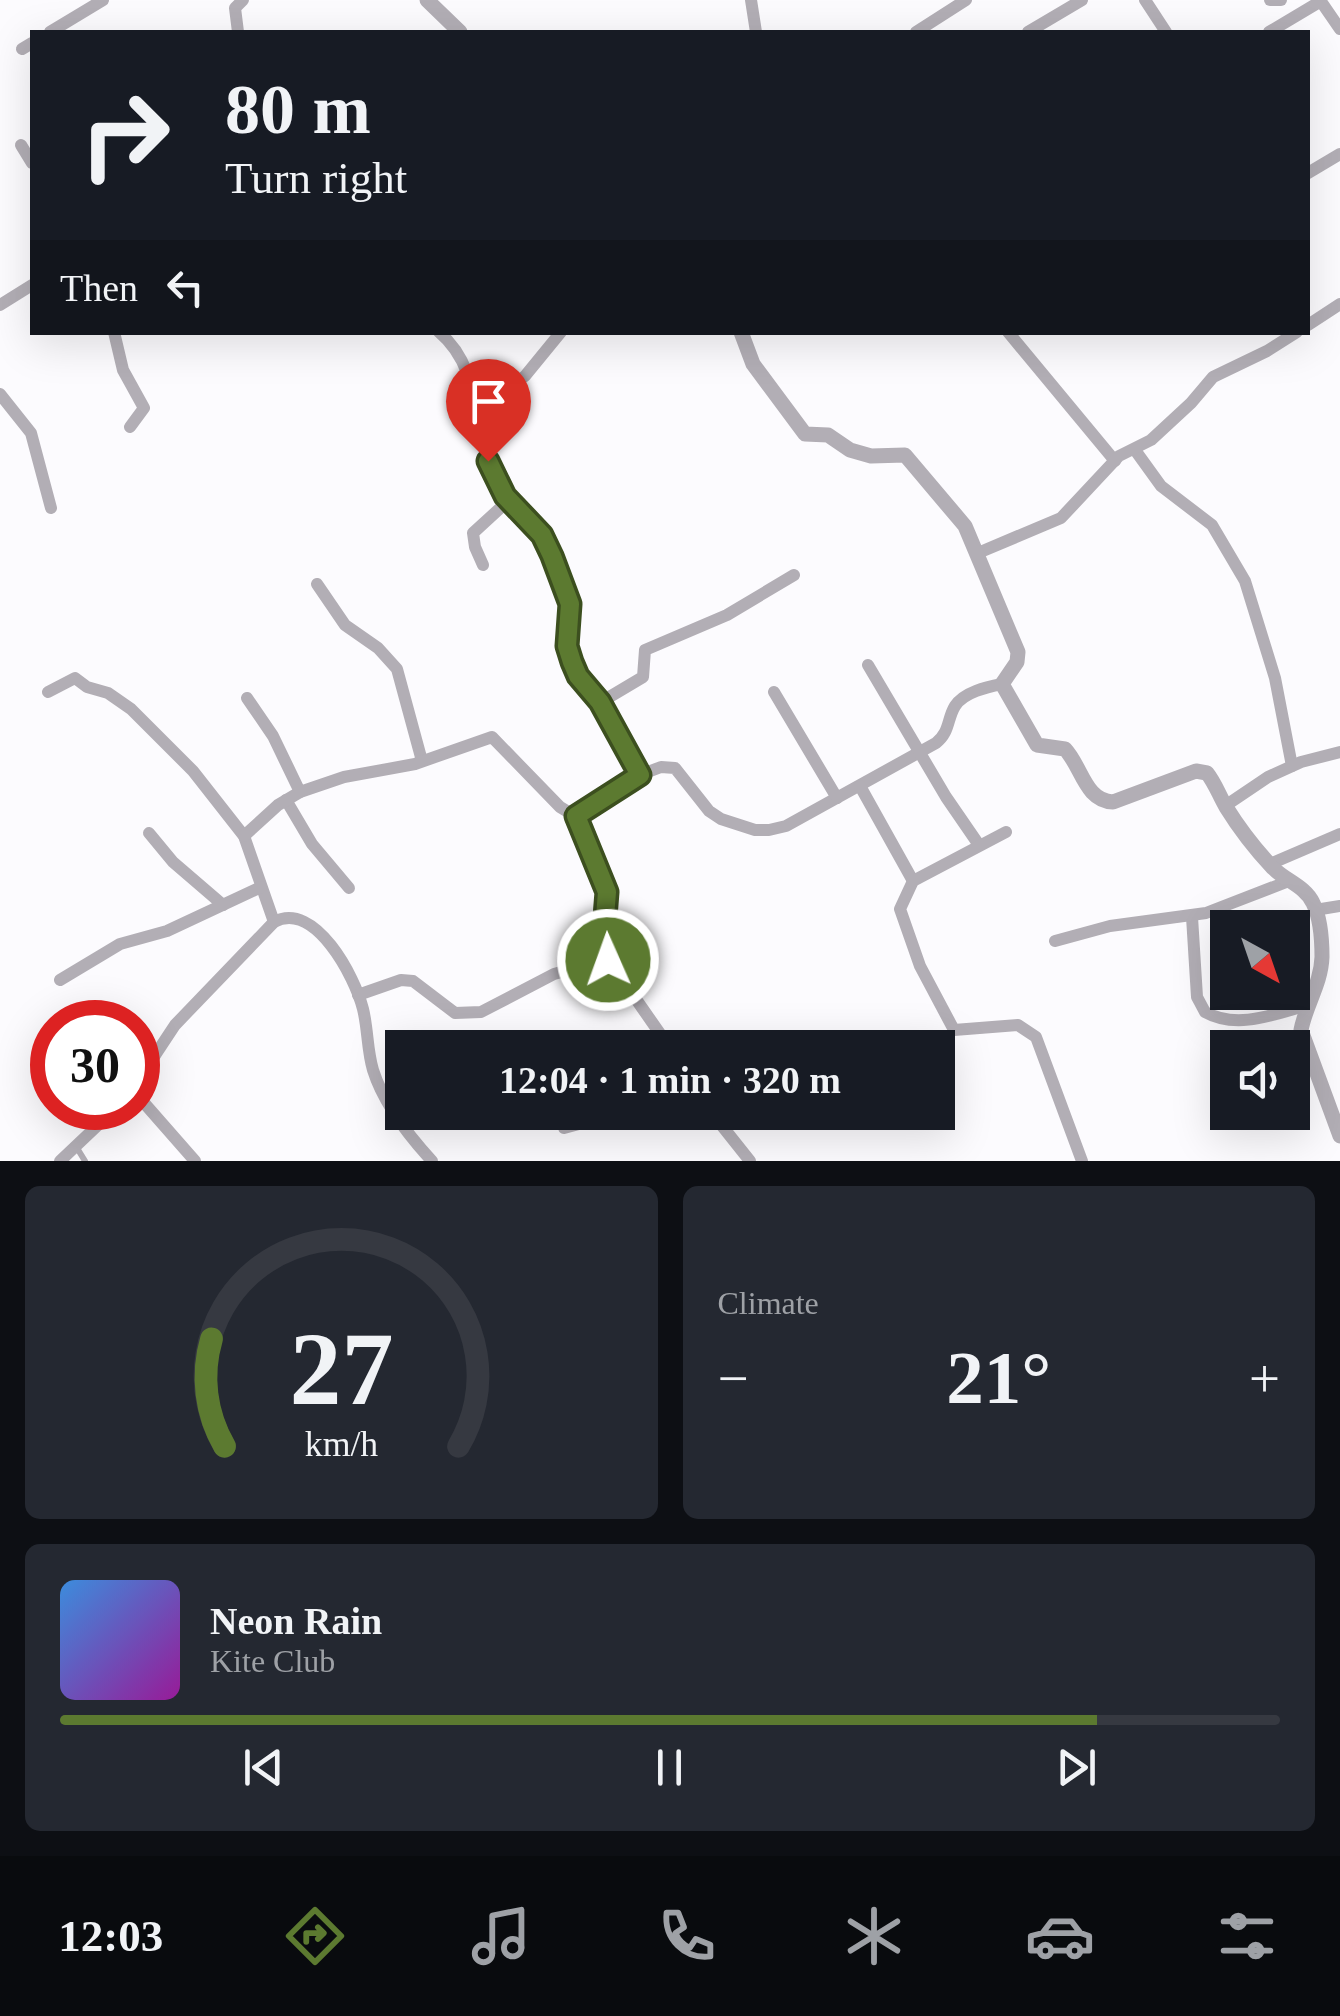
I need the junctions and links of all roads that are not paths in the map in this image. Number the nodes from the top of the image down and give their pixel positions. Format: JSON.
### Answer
{"nodes":[{"id":1,"x":103,"y":0,"type":"edge"},
{"id":2,"x":427,"y":0,"type":"edge"},
{"id":3,"x":751,"y":0,"type":"edge"},
{"id":4,"x":966,"y":0,"type":"edge"},
{"id":5,"x":1082,"y":0,"type":"edge"},
{"id":6,"x":1145,"y":0,"type":"edge"},
{"id":7,"x":1270,"y":0,"type":"edge"},
{"id":8,"x":1281,"y":0,"type":"edge"},
{"id":9,"x":1320,"y":1,"type":"edge"},
{"id":10,"x":236,"y":3,"type":"edge"},
{"id":11,"x":53,"y":30,"type":"edge"},
{"id":12,"x":238,"y":30,"type":"edge"},
{"id":13,"x":458,"y":30,"type":"edge"},
{"id":14,"x":756,"y":30,"type":"edge"},
{"id":15,"x":919,"y":30,"type":"edge"},
{"id":16,"x":1031,"y":30,"type":"edge"},
{"id":17,"x":1160,"y":30,"type":"edge"},
{"id":18,"x":1272,"y":30,"type":"edge"},
{"id":19,"x":1340,"y":30,"type":"edge"},
{"id":20,"x":21,"y":145,"type":"dead end"},
{"id":21,"x":1340,"y":154,"type":"edge"},
{"id":22,"x":30,"y":160,"type":"edge"},
{"id":23,"x":1310,"y":172,"type":"edge"},
{"id":24,"x":30,"y":286,"type":"edge"},
{"id":25,"x":1340,"y":304,"type":"edge"},
{"id":26,"x":0,"y":305,"type":"edge"},
{"id":27,"x":1310,"y":325,"type":"edge"},
{"id":28,"x":115,"y":335,"type":"edge"},
{"id":29,"x":441,"y":335,"type":"edge"},
{"id":30,"x":559,"y":335,"type":"edge"},
{"id":31,"x":742,"y":335,"type":"edge"},
{"id":32,"x":1010,"y":335,"type":"edge"},
{"id":33,"x":1292,"y":335,"type":"edge"},
{"id":34,"x":0,"y":394,"type":"edge"},
{"id":35,"x":478,"y":410,"type":"junction"},
{"id":36,"x":130,"y":427,"type":"dead end"},
{"id":37,"x":1135,"y":450,"type":"junction"},
{"id":38,"x":1115,"y":461,"type":"junction"},
{"id":39,"x":508,"y":500,"type":"junction"},
{"id":40,"x":52,"y":508,"type":"dead end"},
{"id":41,"x":978,"y":553,"type":"junction"},
{"id":42,"x":483,"y":565,"type":"dead end"},
{"id":43,"x":794,"y":576,"type":"dead end"},
{"id":44,"x":316,"y":584,"type":"dead end"},
{"id":45,"x":868,"y":664,"type":"dead end"},
{"id":46,"x":1002,"y":684,"type":"junction"},
{"id":47,"x":48,"y":692,"type":"dead end"},
{"id":48,"x":774,"y":692,"type":"dead end"},
{"id":49,"x":247,"y":698,"type":"dead end"},
{"id":50,"x":600,"y":702,"type":"junction"},
{"id":51,"x":921,"y":752,"type":"junction"},
{"id":52,"x":1340,"y":752,"type":"edge"},
{"id":53,"x":422,"y":761,"type":"junction"},
{"id":54,"x":1292,"y":766,"type":"junction"},
{"id":55,"x":640,"y":775,"type":"junction"},
{"id":56,"x":860,"y":786,"type":"junction"},
{"id":57,"x":300,"y":792,"type":"junction"},
{"id":58,"x":837,"y":798,"type":"junction"},
{"id":59,"x":286,"y":800,"type":"junction"},
{"id":60,"x":1226,"y":806,"type":"junction"},
{"id":61,"x":576,"y":816,"type":"junction"},
{"id":62,"x":149,"y":832,"type":"dead end"},
{"id":63,"x":1006,"y":832,"type":"dead end"},
{"id":64,"x":1340,"y":834,"type":"edge"},
{"id":65,"x":244,"y":836,"type":"junction"},
{"id":66,"x":979,"y":844,"type":"junction"},
{"id":67,"x":1270,"y":864,"type":"junction"},
{"id":68,"x":1289,"y":880,"type":"junction"},
{"id":69,"x":913,"y":882,"type":"junction"},
{"id":70,"x":260,"y":887,"type":"junction"},
{"id":71,"x":349,"y":888,"type":"dead end"},
{"id":72,"x":223,"y":905,"type":"junction"},
{"id":73,"x":1340,"y":906,"type":"edge"},
{"id":74,"x":1315,"y":910,"type":"junction"},
{"id":75,"x":1192,"y":916,"type":"junction"},
{"id":76,"x":274,"y":922,"type":"junction"},
{"id":77,"x":1054,"y":941,"type":"dead end"},
{"id":78,"x":608,"y":960,"type":"junction"},
{"id":79,"x":60,"y":980,"type":"dead end"},
{"id":80,"x":358,"y":995,"type":"junction"},
{"id":81,"x":1310,"y":1002,"type":"edge"},
{"id":82,"x":1291,"y":1010,"type":"edge"},
{"id":83,"x":1307,"y":1010,"type":"edge"},
{"id":84,"x":657,"y":1030,"type":"edge"},
{"id":85,"x":160,"y":1048,"type":"edge"},
{"id":86,"x":160,"y":1121,"type":"edge"},
{"id":87,"x":95,"y":1130,"type":"edge"},
{"id":88,"x":726,"y":1130,"type":"edge"},
{"id":89,"x":1340,"y":1136,"type":"edge"},
{"id":90,"x":77,"y":1148,"type":"junction"},
{"id":91,"x":60,"y":1161,"type":"edge"},
{"id":92,"x":85,"y":1161,"type":"edge"},
{"id":93,"x":195,"y":1161,"type":"edge"},
{"id":94,"x":432,"y":1161,"type":"edge"},
{"id":95,"x":750,"y":1161,"type":"edge"},
{"id":96,"x":1082,"y":1161,"type":"edge"}],
"edges":[{"from":1,"to":11,"type":"street"},
{"from":2,"to":13,"type":"street"},
{"from":3,"to":14,"type":"street"},
{"from":4,"to":15,"type":"street"},
{"from":5,"to":16,"type":"street"},
{"from":6,"to":17,"type":"street"},
{"from":7,"to":8,"type":"street"},
{"from":9,"to":18,"type":"street"},
{"from":9,"to":19,"type":"street"},
{"from":10,"to":12,"type":"street"},
{"from":20,"to":22,"type":"street"},
{"from":21,"to":23,"type":"street"},
{"from":24,"to":26,"type":"street"},
{"from":25,"to":27,"type":"street"},
{"from":28,"to":36,"type":"street"},
{"from":29,"to":35,"type":"street"},
{"from":30,"to":35,"type":"street"},
{"from":31,"to":41,"type":"street"},
{"from":32,"to":38,"type":"street"},
{"from":33,"to":37,"type":"street"},
{"from":34,"to":40,"type":"street"},
{"from":35,"to":39,"type":"street"},
{"from":37,"to":38,"type":"street"},
{"from":37,"to":54,"type":"street"},
{"from":38,"to":41,"type":"street"},
{"from":39,"to":42,"type":"street"},
{"from":39,"to":50,"type":"street"},
{"from":41,"to":46,"type":"street"},
{"from":43,"to":50,"type":"street"},
{"from":44,"to":53,"type":"street"},
{"from":45,"to":51,"type":"street"},
{"from":46,"to":51,"type":"street"},
{"from":46,"to":60,"type":"street"},
{"from":47,"to":65,"type":"street"},
{"from":48,"to":58,"type":"street"},
{"from":49,"to":57,"type":"street"},
{"from":50,"to":55,"type":"street"},
{"from":51,"to":56,"type":"street"},
{"from":51,"to":66,"type":"street"},
{"from":52,"to":54,"type":"street"},
{"from":53,"to":57,"type":"street"},
{"from":53,"to":61,"type":"street"},
{"from":54,"to":60,"type":"street"},
{"from":55,"to":58,"type":"street"},
{"from":55,"to":61,"type":"street"},
{"from":56,"to":58,"type":"street"},
{"from":56,"to":69,"type":"street"},
{"from":57,"to":59,"type":"street"},
{"from":59,"to":65,"type":"street"},
{"from":59,"to":71,"type":"street"},
{"from":60,"to":67,"type":"street"},
{"from":61,"to":78,"type":"street"},
{"from":62,"to":72,"type":"street"},
{"from":63,"to":66,"type":"street"},
{"from":64,"to":67,"type":"street"},
{"from":65,"to":70,"type":"street"},
{"from":66,"to":69,"type":"street"},
{"from":67,"to":68,"type":"street"},
{"from":68,"to":74,"type":"street"},
{"from":68,"to":75,"type":"street"},
{"from":69,"to":96,"type":"street"},
{"from":70,"to":72,"type":"street"},
{"from":70,"to":76,"type":"street"},
{"from":72,"to":79,"type":"street"},
{"from":73,"to":74,"type":"street"},
{"from":74,"to":81,"type":"street"},
{"from":75,"to":77,"type":"street"},
{"from":75,"to":82,"type":"street"},
{"from":76,"to":80,"type":"street"},
{"from":76,"to":85,"type":"street"},
{"from":78,"to":80,"type":"street"},
{"from":78,"to":84,"type":"street"},
{"from":80,"to":94,"type":"street"},
{"from":83,"to":89,"type":"street"},
{"from":86,"to":93,"type":"street"},
{"from":87,"to":90,"type":"street"},
{"from":88,"to":95,"type":"street"},
{"from":90,"to":91,"type":"street"},
{"from":90,"to":92,"type":"lane"}]}
